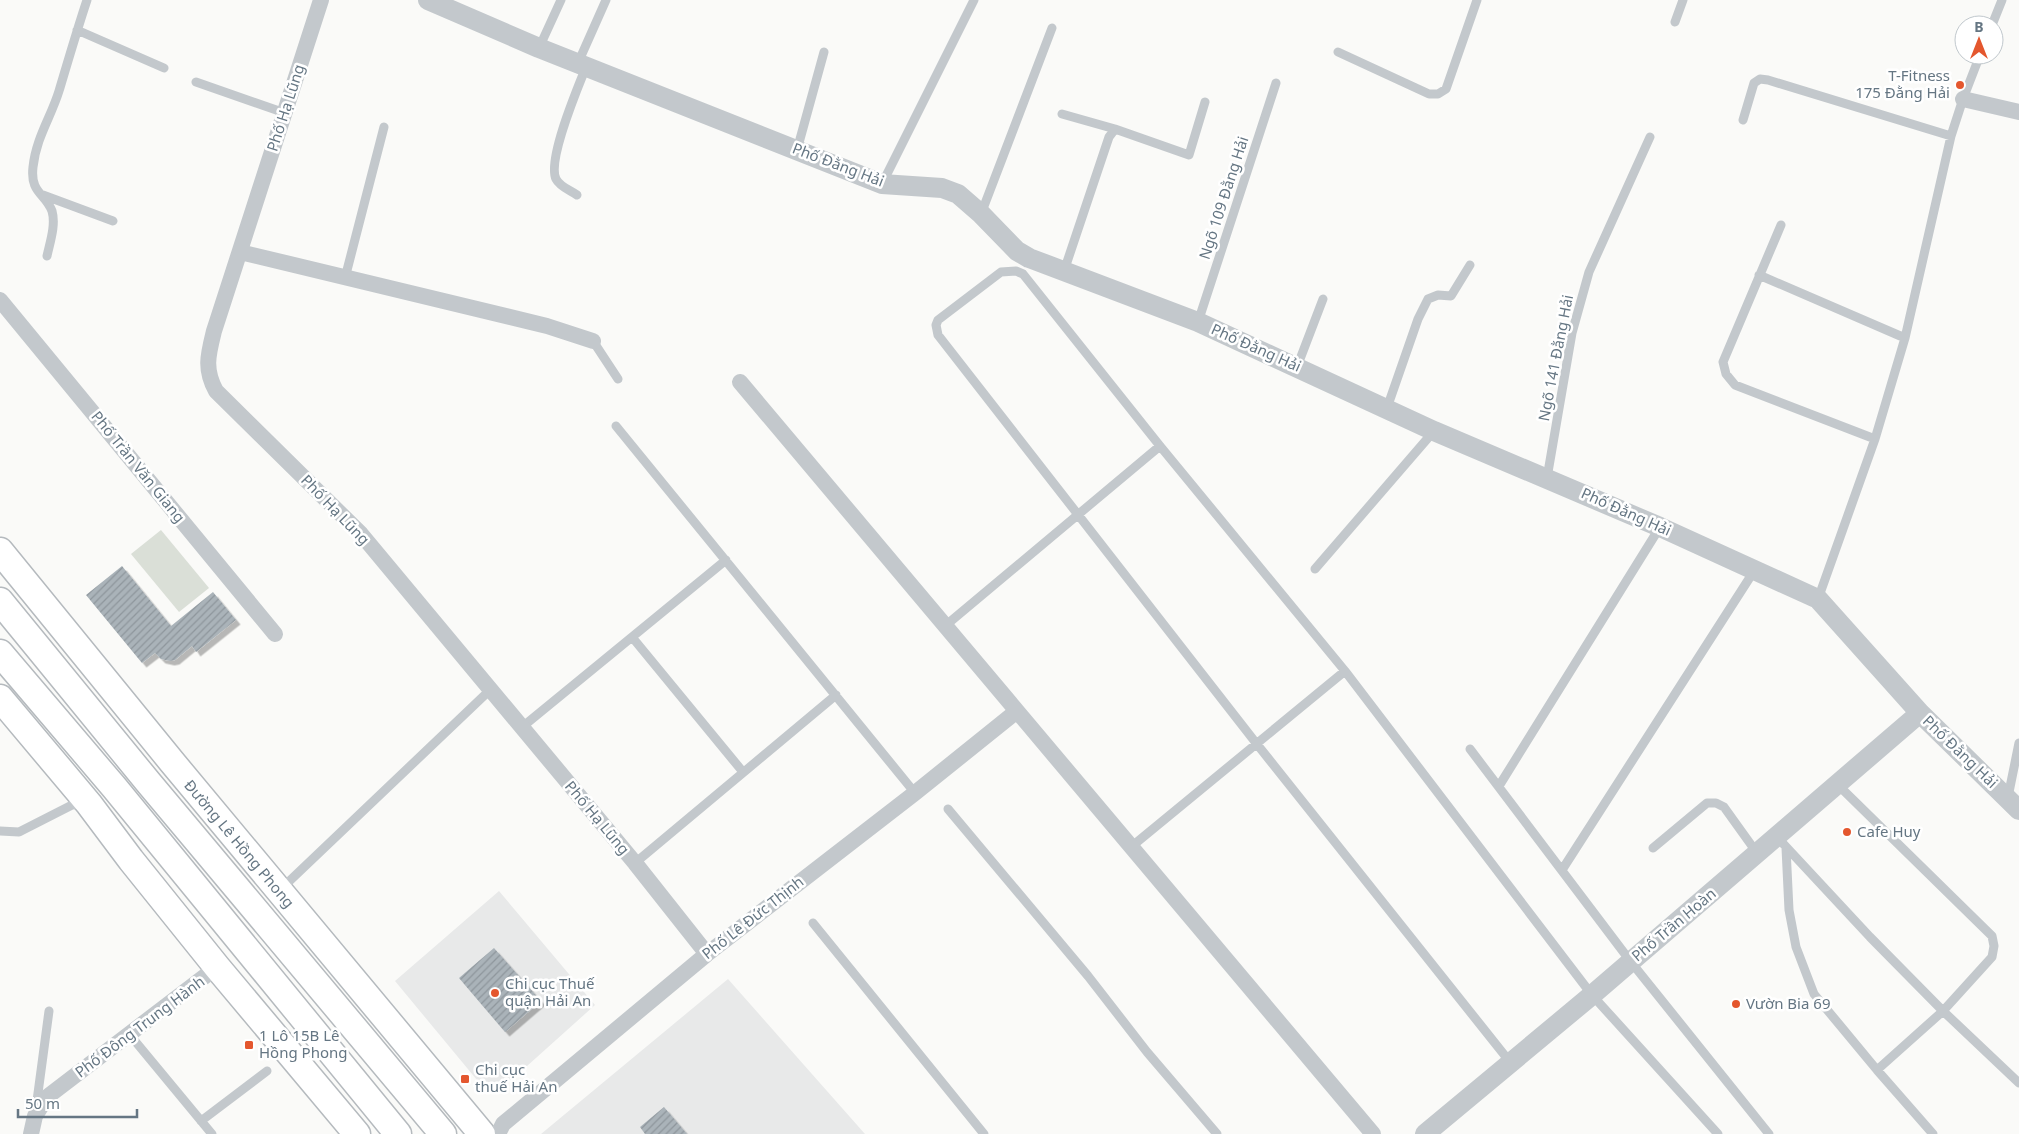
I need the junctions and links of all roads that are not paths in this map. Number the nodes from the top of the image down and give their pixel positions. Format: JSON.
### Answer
{"nodes":[{"id":1,"x":87,"y":0,"type":"edge"},
{"id":2,"x":321,"y":0,"type":"edge"},
{"id":3,"x":428,"y":0,"type":"edge"},
{"id":4,"x":561,"y":0,"type":"edge"},
{"id":5,"x":606,"y":0,"type":"edge"},
{"id":6,"x":974,"y":0,"type":"edge"},
{"id":7,"x":1477,"y":0,"type":"edge"},
{"id":8,"x":1683,"y":0,"type":"edge"},
{"id":9,"x":2002,"y":0,"type":"edge"},
{"id":10,"x":1996,"y":15,"type":"edge"},
{"id":11,"x":1675,"y":22,"type":"dead end"},
{"id":12,"x":1052,"y":28,"type":"dead end"},
{"id":13,"x":77,"y":30,"type":"junction"},
{"id":14,"x":539,"y":48,"type":"junction"},
{"id":15,"x":824,"y":52,"type":"dead end"},
{"id":16,"x":1338,"y":52,"type":"dead end"},
{"id":17,"x":582,"y":65,"type":"junction"},
{"id":18,"x":1976,"y":65,"type":"edge"},
{"id":19,"x":164,"y":68,"type":"dead end"},
{"id":20,"x":196,"y":82,"type":"dead end"},
{"id":21,"x":1276,"y":83,"type":"dead end"},
{"id":22,"x":1963,"y":99,"type":"junction"},
{"id":23,"x":1205,"y":102,"type":"dead end"},
{"id":24,"x":285,"y":112,"type":"junction"},
{"id":25,"x":2019,"y":112,"type":"edge"},
{"id":26,"x":1062,"y":114,"type":"dead end"},
{"id":27,"x":1743,"y":120,"type":"dead end"},
{"id":28,"x":384,"y":127,"type":"dead end"},
{"id":29,"x":1115,"y":129,"type":"junction"},
{"id":30,"x":1951,"y":136,"type":"junction"},
{"id":31,"x":1650,"y":137,"type":"dead end"},
{"id":32,"x":797,"y":150,"type":"junction"},
{"id":33,"x":882,"y":184,"type":"junction"},
{"id":34,"x":38,"y":193,"type":"junction"},
{"id":35,"x":578,"y":195,"type":"dead end"},
{"id":36,"x":981,"y":214,"type":"junction"},
{"id":37,"x":113,"y":221,"type":"dead end"},
{"id":38,"x":1781,"y":225,"type":"dead end"},
{"id":39,"x":240,"y":252,"type":"junction"},
{"id":40,"x":47,"y":256,"type":"dead end"},
{"id":41,"x":1470,"y":265,"type":"dead end"},
{"id":42,"x":1064,"y":271,"type":"junction"},
{"id":43,"x":1760,"y":276,"type":"junction"},
{"id":44,"x":345,"y":278,"type":"junction"},
{"id":45,"x":1323,"y":298,"type":"dead end"},
{"id":46,"x":0,"y":300,"type":"edge"},
{"id":47,"x":1198,"y":322,"type":"junction"},
{"id":48,"x":1905,"y":338,"type":"junction"},
{"id":49,"x":593,"y":341,"type":"joint"},
{"id":50,"x":1297,"y":366,"type":"junction"},
{"id":51,"x":618,"y":379,"type":"dead end"},
{"id":52,"x":740,"y":382,"type":"dead end"},
{"id":53,"x":1387,"y":408,"type":"junction"},
{"id":54,"x":616,"y":426,"type":"dead end"},
{"id":55,"x":1434,"y":431,"type":"junction"},
{"id":56,"x":1875,"y":439,"type":"junction"},
{"id":57,"x":1160,"y":446,"type":"junction"},
{"id":58,"x":1548,"y":478,"type":"junction"},
{"id":59,"x":1078,"y":514,"type":"junction"},
{"id":60,"x":1660,"y":527,"type":"junction"},
{"id":61,"x":0,"y":551,"type":"edge"},
{"id":62,"x":726,"y":560,"type":"junction"},
{"id":63,"x":1315,"y":569,"type":"dead end"},
{"id":64,"x":1754,"y":571,"type":"junction"},
{"id":65,"x":1818,"y":599,"type":"junction"},
{"id":66,"x":0,"y":601,"type":"edge"},
{"id":67,"x":945,"y":626,"type":"junction"},
{"id":68,"x":275,"y":634,"type":"dead end"},
{"id":69,"x":632,"y":637,"type":"junction"},
{"id":70,"x":0,"y":653,"type":"edge"},
{"id":71,"x":1344,"y":670,"type":"junction"},
{"id":72,"x":490,"y":690,"type":"junction"},
{"id":73,"x":836,"y":695,"type":"junction"},
{"id":74,"x":0,"y":698,"type":"edge"},
{"id":75,"x":1017,"y":711,"type":"junction"},
{"id":76,"x":1920,"y":713,"type":"junction"},
{"id":77,"x":521,"y":728,"type":"junction"},
{"id":78,"x":1256,"y":743,"type":"junction"},
{"id":79,"x":2019,"y":743,"type":"edge"},
{"id":80,"x":1470,"y":749,"type":"dead end"},
{"id":81,"x":163,"y":751,"type":"junction"},
{"id":82,"x":138,"y":770,"type":"junction"},
{"id":83,"x":744,"y":772,"type":"junction"},
{"id":84,"x":1838,"y":785,"type":"junction"},
{"id":85,"x":1499,"y":786,"type":"junction"},
{"id":86,"x":114,"y":787,"type":"junction"},
{"id":87,"x":915,"y":793,"type":"junction"},
{"id":88,"x":89,"y":804,"type":"junction"},
{"id":89,"x":2013,"y":804,"type":"edge"},
{"id":90,"x":948,"y":809,"type":"dead end"},
{"id":91,"x":0,"y":831,"type":"edge"},
{"id":92,"x":1782,"y":843,"type":"junction"},
{"id":93,"x":1131,"y":847,"type":"junction"},
{"id":94,"x":1653,"y":848,"type":"dead end"},
{"id":95,"x":1758,"y":853,"type":"junction"},
{"id":96,"x":635,"y":863,"type":"junction"},
{"id":97,"x":1562,"y":870,"type":"junction"},
{"id":98,"x":279,"y":891,"type":"junction"},
{"id":99,"x":813,"y":924,"type":"dead end"},
{"id":100,"x":707,"y":954,"type":"junction"},
{"id":101,"x":1631,"y":962,"type":"junction"},
{"id":102,"x":217,"y":968,"type":"junction"},
{"id":103,"x":1592,"y":996,"type":"junction"},
{"id":104,"x":49,"y":1011,"type":"dead end"},
{"id":105,"x":1943,"y":1011,"type":"junction"},
{"id":106,"x":130,"y":1036,"type":"junction"},
{"id":107,"x":1510,"y":1062,"type":"junction"},
{"id":108,"x":1876,"y":1070,"type":"junction"},
{"id":109,"x":267,"y":1071,"type":"dead end"},
{"id":110,"x":2019,"y":1083,"type":"edge"},
{"id":111,"x":35,"y":1116,"type":"junction"},
{"id":112,"x":201,"y":1121,"type":"junction"},
{"id":113,"x":30,"y":1134,"type":"edge"},
{"id":114,"x":212,"y":1134,"type":"edge"},
{"id":115,"x":357,"y":1134,"type":"edge"},
{"id":116,"x":398,"y":1134,"type":"edge"},
{"id":117,"x":443,"y":1134,"type":"edge"},
{"id":118,"x":482,"y":1134,"type":"edge"},
{"id":119,"x":498,"y":1134,"type":"edge"},
{"id":120,"x":984,"y":1134,"type":"edge"},
{"id":121,"x":1217,"y":1134,"type":"edge"},
{"id":122,"x":1373,"y":1134,"type":"edge"},
{"id":123,"x":1425,"y":1134,"type":"edge"},
{"id":124,"x":1718,"y":1134,"type":"edge"},
{"id":125,"x":1769,"y":1134,"type":"edge"},
{"id":126,"x":1933,"y":1134,"type":"edge"}],
"edges":[{"from":1,"to":13,"type":"lane"},
{"from":2,"to":24,"type":"street","name":"Phố Hạ Lũng"},
{"from":3,"to":14,"type":"street","name":"Phố Đằng Hải"},
{"from":4,"to":14,"type":"lane"},
{"from":5,"to":17,"type":"lane"},
{"from":6,"to":33,"type":"lane"},
{"from":7,"to":16,"type":"lane"},
{"from":8,"to":11,"type":"lane"},
{"from":9,"to":10,"type":"lane"},
{"from":12,"to":36,"type":"lane"},
{"from":13,"to":19,"type":"lane"},
{"from":13,"to":34,"type":"lane"},
{"from":14,"to":17,"type":"street","name":"Phố Đằng Hải"},
{"from":15,"to":32,"type":"lane"},
{"from":17,"to":32,"type":"street","name":"Phố Đằng Hải"},
{"from":17,"to":35,"type":"lane"},
{"from":18,"to":22,"type":"lane"},
{"from":20,"to":24,"type":"lane"},
{"from":21,"to":47,"type":"lane","name":"Ngõ 109 Đằng Hải"},
{"from":22,"to":25,"type":"street"},
{"from":22,"to":30,"type":"lane"},
{"from":23,"to":29,"type":"lane"},
{"from":24,"to":39,"type":"street","name":"Phố Hạ Lũng"},
{"from":26,"to":29,"type":"lane"},
{"from":27,"to":30,"type":"lane"},
{"from":28,"to":44,"type":"lane"},
{"from":29,"to":42,"type":"lane"},
{"from":30,"to":48,"type":"lane"},
{"from":31,"to":58,"type":"lane","name":"Ngõ 141 Đằng Hải"},
{"from":32,"to":33,"type":"street","name":"Phố Đằng Hải"},
{"from":33,"to":36,"type":"street","name":"Phố Đằng Hải"},
{"from":34,"to":37,"type":"lane"},
{"from":34,"to":40,"type":"lane"},
{"from":36,"to":42,"type":"street","name":"Phố Đằng Hải"},
{"from":38,"to":43,"type":"lane"},
{"from":39,"to":44,"type":"street"},
{"from":39,"to":72,"type":"street","name":"Phố Hạ Lũng"},
{"from":41,"to":53,"type":"lane"},
{"from":42,"to":47,"type":"street","name":"Phố Đằng Hải"},
{"from":43,"to":48,"type":"lane"},
{"from":43,"to":56,"type":"lane"},
{"from":44,"to":49,"type":"street"},
{"from":45,"to":50,"type":"lane"},
{"from":46,"to":68,"type":"street","name":"Phố Trần Văn Giang"},
{"from":47,"to":50,"type":"street","name":"Phố Đằng Hải"},
{"from":48,"to":56,"type":"lane"},
{"from":49,"to":51,"type":"lane"},
{"from":50,"to":53,"type":"street","name":"Phố Đằng Hải"},
{"from":52,"to":67,"type":"street"},
{"from":53,"to":55,"type":"street","name":"Phố Đằng Hải"},
{"from":54,"to":62,"type":"lane"},
{"from":55,"to":58,"type":"street","name":"Phố Đằng Hải"},
{"from":55,"to":63,"type":"lane"},
{"from":56,"to":65,"type":"lane"},
{"from":57,"to":59,"type":"lane"},
{"from":57,"to":59,"type":"lane"},
{"from":57,"to":71,"type":"lane"},
{"from":58,"to":60,"type":"street","name":"Phố Đằng Hải"},
{"from":59,"to":67,"type":"lane"},
{"from":59,"to":78,"type":"lane"},
{"from":60,"to":64,"type":"street","name":"Phố Đằng Hải"},
{"from":60,"to":85,"type":"lane"},
{"from":61,"to":81,"type":"main road","name":"Đường Lê Hồng Phong"},
{"from":62,"to":69,"type":"lane"},
{"from":62,"to":73,"type":"lane"},
{"from":64,"to":65,"type":"street","name":"Phố Đằng Hải"},
{"from":64,"to":97,"type":"lane"},
{"from":65,"to":76,"type":"street","name":"Phố Đằng Hải"},
{"from":66,"to":82,"type":"main road","name":"Đường Lê Hồng Phong"},
{"from":67,"to":75,"type":"street"},
{"from":69,"to":77,"type":"lane"},
{"from":69,"to":83,"type":"lane"},
{"from":70,"to":86,"type":"main road"},
{"from":71,"to":78,"type":"lane"},
{"from":71,"to":103,"type":"lane"},
{"from":72,"to":77,"type":"street","name":"Phố Hạ Lũng"},
{"from":72,"to":98,"type":"lane"},
{"from":73,"to":83,"type":"lane"},
{"from":73,"to":87,"type":"lane"},
{"from":74,"to":88,"type":"main road"},
{"from":75,"to":87,"type":"street","name":"Phố Lê Đức Thịnh"},
{"from":75,"to":93,"type":"street"},
{"from":76,"to":84,"type":"street","name":"Phố Trần Hoàn"},
{"from":76,"to":89,"type":"street","name":"Phố Đằng Hải"},
{"from":77,"to":96,"type":"street","name":"Phố Hạ Lũng"},
{"from":78,"to":93,"type":"lane"},
{"from":78,"to":107,"type":"lane"},
{"from":79,"to":89,"type":"lane"},
{"from":80,"to":85,"type":"lane"},
{"from":81,"to":82,"type":"main road"},
{"from":81,"to":98,"type":"main road","name":"Đường Lê Hồng Phong"},
{"from":82,"to":86,"type":"main road"},
{"from":82,"to":117,"type":"main road","name":"Đường Lê Hồng Phong"},
{"from":83,"to":96,"type":"lane"},
{"from":84,"to":92,"type":"street","name":"Phố Trần Hoàn"},
{"from":84,"to":105,"type":"lane"},
{"from":85,"to":97,"type":"lane"},
{"from":86,"to":88,"type":"main road"},
{"from":86,"to":116,"type":"main road"},
{"from":87,"to":100,"type":"street","name":"Phố Lê Đức Thịnh"},
{"from":88,"to":91,"type":"lane"},
{"from":88,"to":102,"type":"main road"},
{"from":90,"to":121,"type":"lane"},
{"from":92,"to":95,"type":"street","name":"Phố Trần Hoàn"},
{"from":92,"to":105,"type":"lane"},
{"from":92,"to":108,"type":"lane"},
{"from":93,"to":122,"type":"street"},
{"from":94,"to":95,"type":"lane"},
{"from":95,"to":101,"type":"street","name":"Phố Trần Hoàn"},
{"from":96,"to":100,"type":"street","name":"Phố Hạ Lũng"},
{"from":97,"to":101,"type":"lane"},
{"from":98,"to":118,"type":"main road","name":"Đường Lê Hồng Phong"},
{"from":99,"to":120,"type":"lane"},
{"from":100,"to":119,"type":"street","name":"Phố Lê Đức Thịnh"},
{"from":101,"to":103,"type":"street","name":"Phố Trần Hoàn"},
{"from":101,"to":125,"type":"lane"},
{"from":102,"to":106,"type":"street","name":"Phố Đông Trung Hành"},
{"from":102,"to":115,"type":"main road"},
{"from":103,"to":107,"type":"street","name":"Phố Trần Hoàn"},
{"from":103,"to":124,"type":"lane"},
{"from":104,"to":111,"type":"lane"},
{"from":105,"to":108,"type":"lane"},
{"from":105,"to":110,"type":"lane"},
{"from":106,"to":111,"type":"street","name":"Phố Đông Trung Hành"},
{"from":106,"to":112,"type":"lane"},
{"from":107,"to":123,"type":"street","name":"Phố Trần Hoàn"},
{"from":108,"to":126,"type":"lane"},
{"from":109,"to":112,"type":"lane"},
{"from":111,"to":113,"type":"street","name":"Phố Đông Trung Hành"},
{"from":112,"to":114,"type":"lane"}]}
